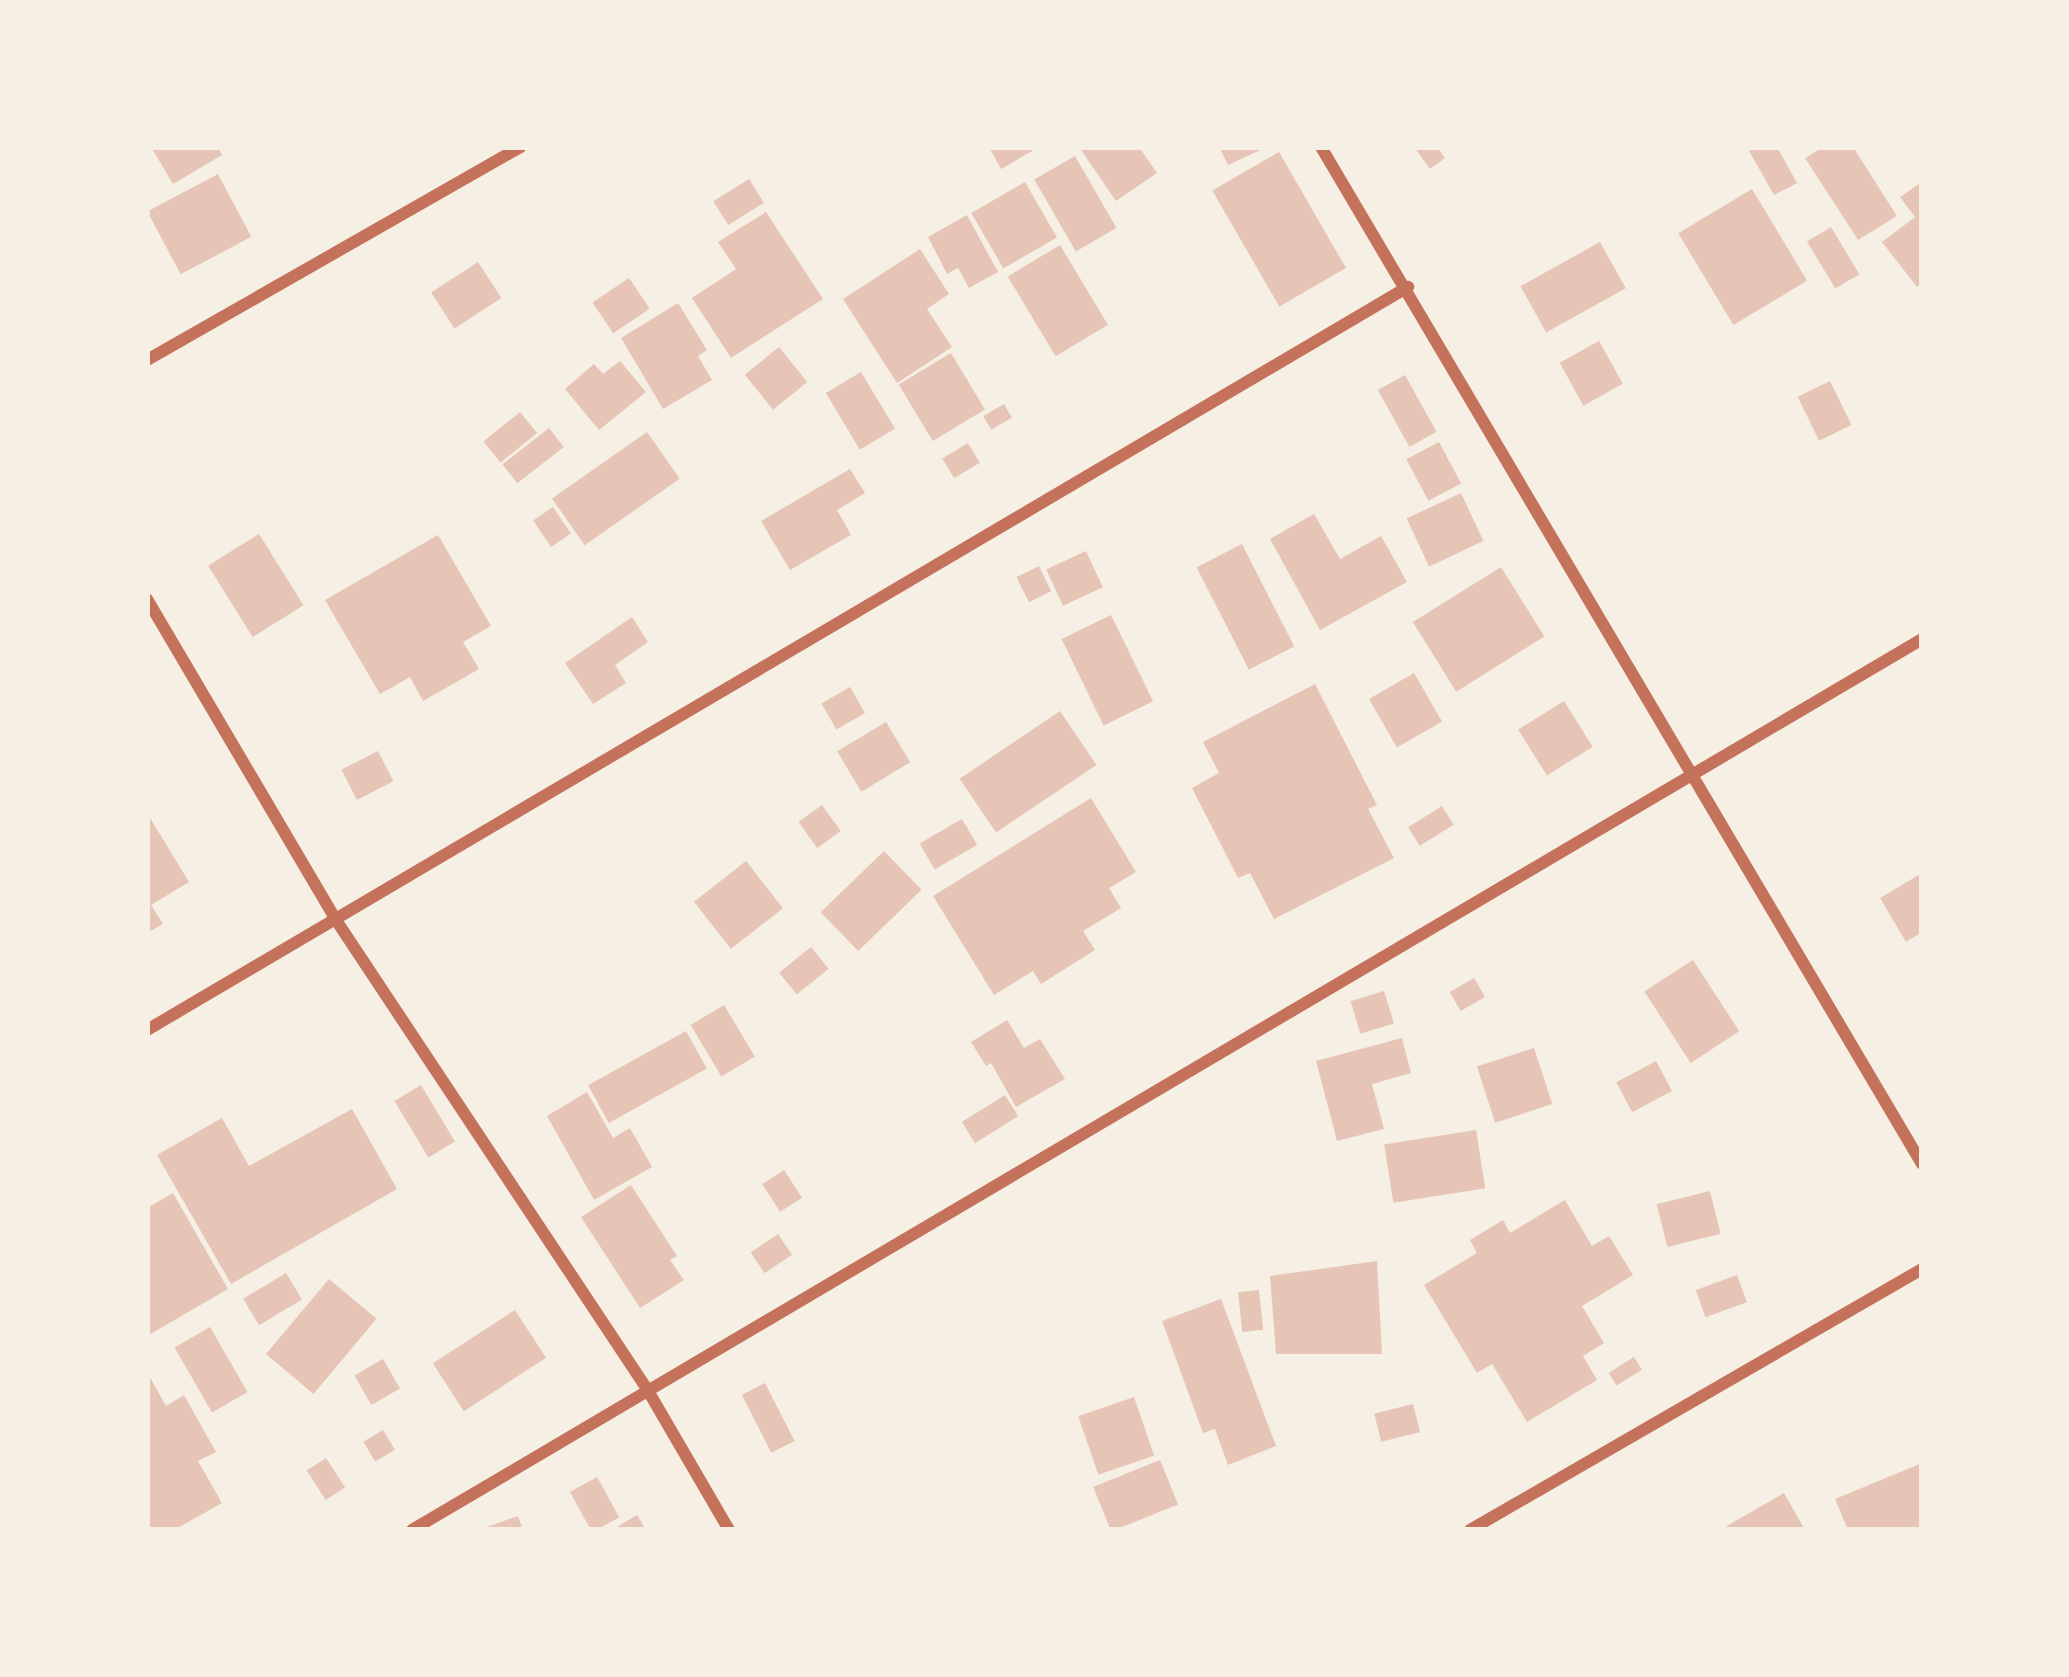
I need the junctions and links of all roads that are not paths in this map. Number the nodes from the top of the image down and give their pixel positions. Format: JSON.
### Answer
{"nodes":[{"id":1,"x":520,"y":147,"type":"edge"},
{"id":2,"x":1321,"y":147,"type":"edge"},
{"id":3,"x":1408,"y":287,"type":"junction"},
{"id":4,"x":147,"y":360,"type":"edge"},
{"id":5,"x":147,"y":599,"type":"edge"},
{"id":6,"x":1922,"y":639,"type":"edge"},
{"id":7,"x":1689,"y":776,"type":"junction"},
{"id":8,"x":334,"y":917,"type":"junction"},
{"id":9,"x":147,"y":1030,"type":"edge"},
{"id":10,"x":1922,"y":1164,"type":"edge"},
{"id":11,"x":1922,"y":1269,"type":"edge"},
{"id":12,"x":647,"y":1389,"type":"junction"},
{"id":13,"x":412,"y":1530,"type":"edge"},
{"id":14,"x":729,"y":1530,"type":"edge"},
{"id":15,"x":1470,"y":1530,"type":"edge"}],
"edges":[{"from":1,"to":4,"type":"street"},
{"from":2,"to":3,"type":"street"},
{"from":3,"to":7,"type":"street"},
{"from":3,"to":8,"type":"street"},
{"from":5,"to":8,"type":"street"},
{"from":6,"to":7,"type":"street"},
{"from":7,"to":10,"type":"street"},
{"from":7,"to":12,"type":"street"},
{"from":8,"to":9,"type":"street"},
{"from":8,"to":12,"type":"street"},
{"from":11,"to":15,"type":"street"},
{"from":12,"to":13,"type":"street"},
{"from":12,"to":14,"type":"street"}]}
